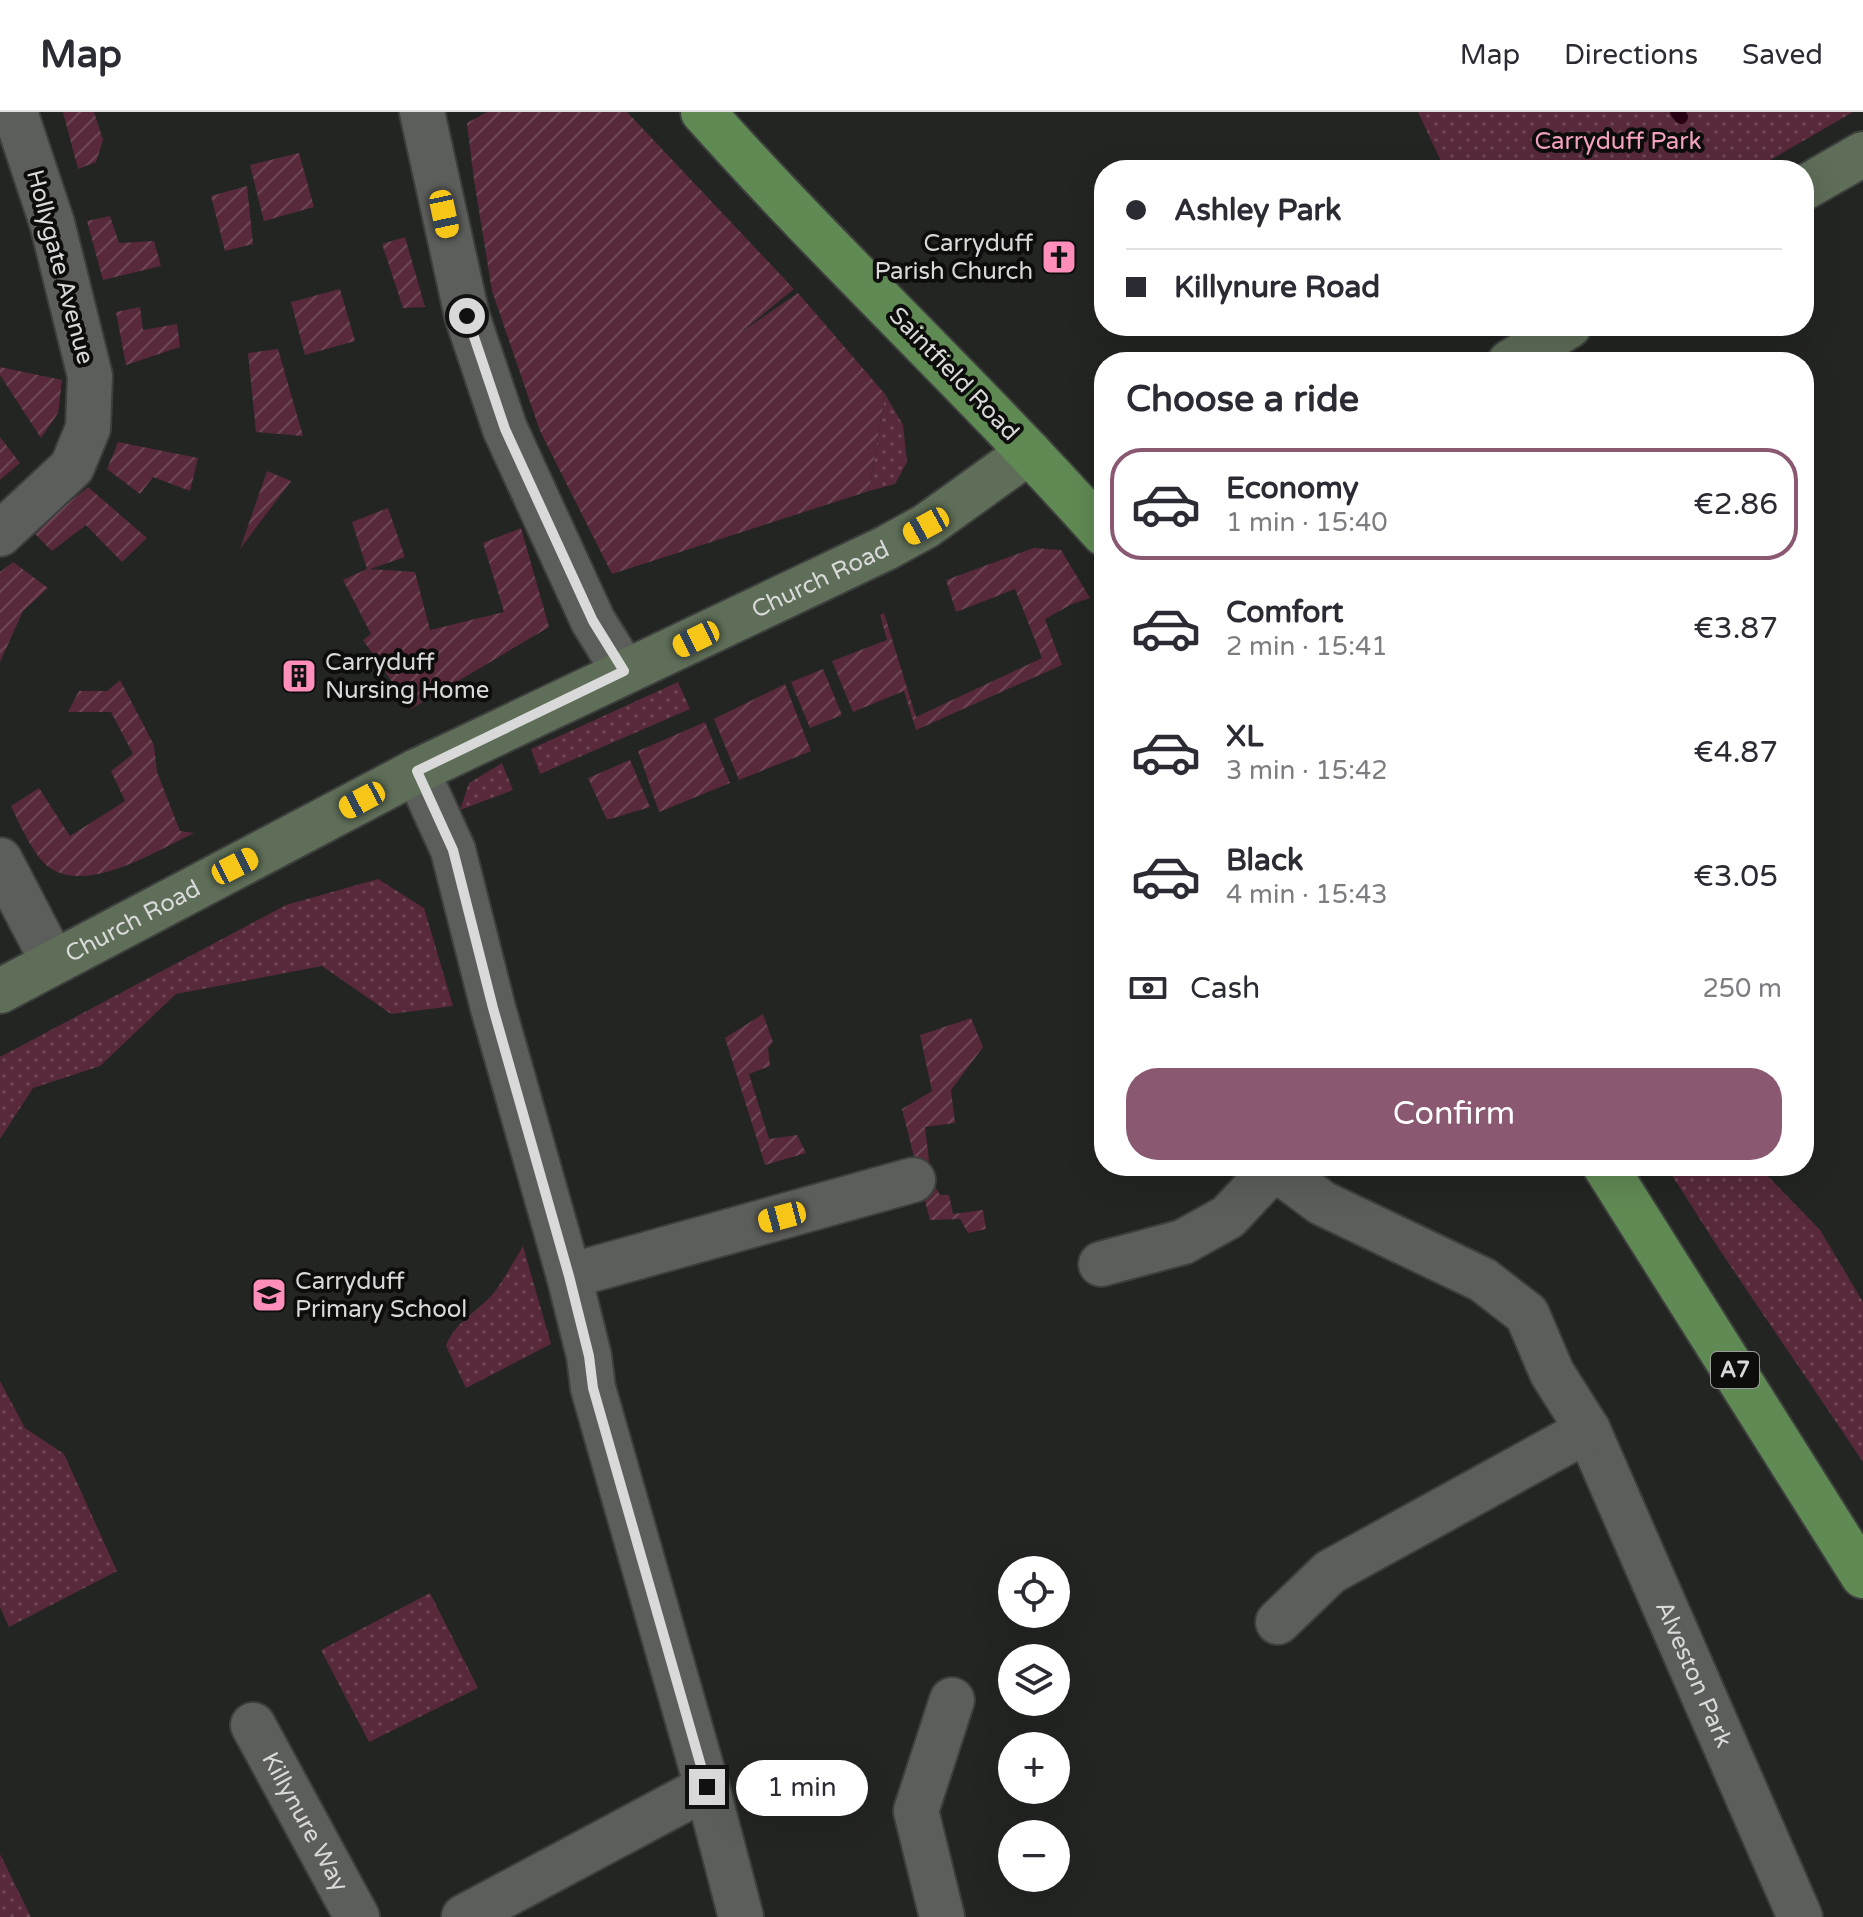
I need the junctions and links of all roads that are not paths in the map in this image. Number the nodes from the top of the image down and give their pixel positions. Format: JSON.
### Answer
{"nodes":[{"id":1,"x":15,"y":112,"type":"edge"},
{"id":2,"x":422,"y":112,"type":"edge"},
{"id":3,"x":703,"y":112,"type":"edge"},
{"id":4,"x":1863,"y":154,"type":"edge"},
{"id":5,"x":1814,"y":182,"type":"edge"},
{"id":6,"x":1553,"y":336,"type":"edge"},
{"id":7,"x":1526,"y":352,"type":"edge"},
{"id":8,"x":1029,"y":452,"type":"junction"},
{"id":9,"x":1094,"y":523,"type":"edge"},
{"id":10,"x":0,"y":534,"type":"edge"},
{"id":11,"x":624,"y":671,"type":"junction"},
{"id":12,"x":417,"y":771,"type":"junction"},
{"id":13,"x":0,"y":860,"type":"edge"},
{"id":14,"x":53,"y":962,"type":"junction"},
{"id":15,"x":0,"y":991,"type":"edge"},
{"id":16,"x":1265,"y":1176,"type":"edge"},
{"id":17,"x":1285,"y":1176,"type":"edge"},
{"id":18,"x":1611,"y":1176,"type":"edge"},
{"id":19,"x":913,"y":1180,"type":"dead end"},
{"id":20,"x":1101,"y":1264,"type":"dead end"},
{"id":21,"x":569,"y":1276,"type":"junction"},
{"id":22,"x":1588,"y":1430,"type":"junction"},
{"id":23,"x":1863,"y":1576,"type":"edge"},
{"id":24,"x":1278,"y":1622,"type":"dead end"},
{"id":25,"x":952,"y":1700,"type":"dead end"},
{"id":26,"x":253,"y":1725,"type":"dead end"},
{"id":27,"x":707,"y":1787,"type":"junction"},
{"id":28,"x":357,"y":1917,"type":"edge"},
{"id":29,"x":464,"y":1917,"type":"edge"},
{"id":30,"x":741,"y":1917,"type":"edge"},
{"id":31,"x":942,"y":1917,"type":"edge"},
{"id":32,"x":1800,"y":1917,"type":"edge"}],
"edges":[{"from":1,"to":10,"type":"street","name":"Hollygate Avenue"},
{"from":2,"to":11,"type":"street"},
{"from":3,"to":8,"type":"highway","name":"Saintfield Road"},
{"from":4,"to":5,"type":"main road"},
{"from":6,"to":7,"type":"main road"},
{"from":8,"to":9,"type":"highway","name":"Saintfield Road"},
{"from":8,"to":11,"type":"main road","name":"Church Road"},
{"from":11,"to":12,"type":"main road","name":"Church Road"},
{"from":12,"to":14,"type":"main road","name":"Church Road"},
{"from":12,"to":21,"type":"street"},
{"from":13,"to":14,"type":"street"},
{"from":14,"to":15,"type":"main road","name":"Church Road"},
{"from":16,"to":20,"type":"street","name":"Alveston Park"},
{"from":17,"to":22,"type":"street","name":"Alveston Park"},
{"from":18,"to":23,"type":"highway","number":"A7"},
{"from":19,"to":21,"type":"street"},
{"from":21,"to":27,"type":"street"},
{"from":22,"to":24,"type":"street"},
{"from":22,"to":32,"type":"street","name":"Alveston Park"},
{"from":25,"to":31,"type":"street"},
{"from":26,"to":28,"type":"street","name":"Killynure Way"},
{"from":27,"to":29,"type":"street"},
{"from":27,"to":30,"type":"street"}]}
